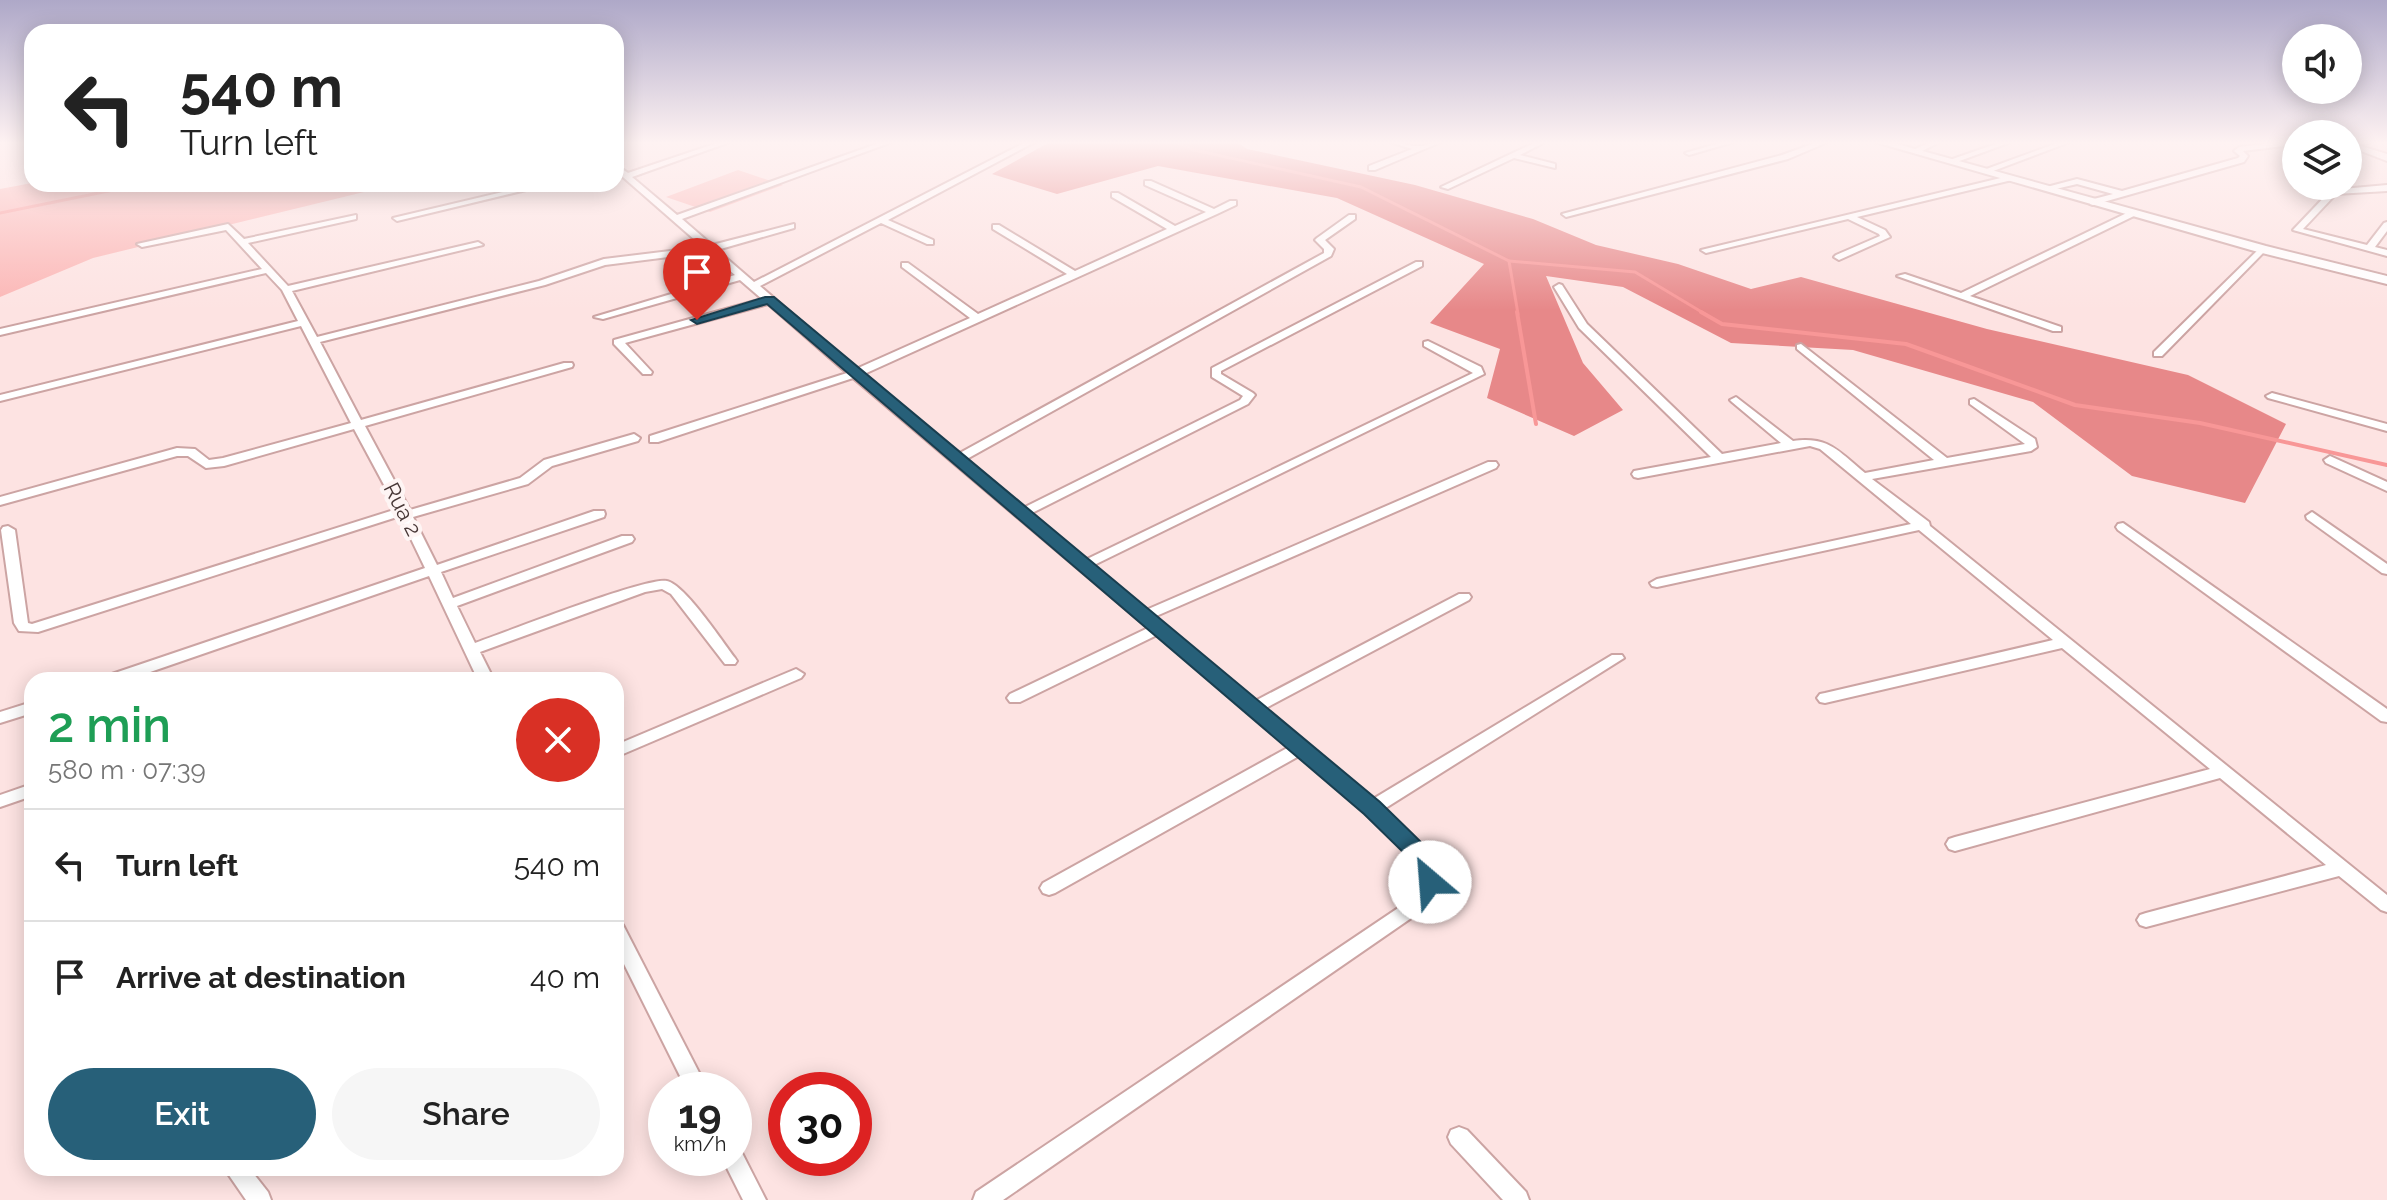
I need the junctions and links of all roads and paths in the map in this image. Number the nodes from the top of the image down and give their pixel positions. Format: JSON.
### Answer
{"nodes":[{"id":1,"x":485,"y":198,"type":"edge"},
{"id":2,"x":651,"y":198,"type":"edge"},
{"id":3,"x":732,"y":198,"type":"edge"},
{"id":4,"x":923,"y":198,"type":"edge"},
{"id":5,"x":1120,"y":198,"type":"edge"},
{"id":6,"x":1182,"y":198,"type":"edge"},
{"id":7,"x":1627,"y":198,"type":"edge"},
{"id":8,"x":1925,"y":198,"type":"edge"},
{"id":9,"x":2080,"y":198,"type":"edge"},
{"id":10,"x":2105,"y":198,"type":"edge"},
{"id":11,"x":2321,"y":200,"type":"edge"},
{"id":12,"x":2093,"y":202,"type":"junction"},
{"id":13,"x":1233,"y":203,"type":"dead end"},
{"id":14,"x":1214,"y":212,"type":"junction"},
{"id":15,"x":2133,"y":213,"type":"junction"},
{"id":16,"x":1566,"y":214,"type":"dead end"},
{"id":17,"x":1849,"y":216,"type":"junction"},
{"id":18,"x":353,"y":217,"type":"dead end"},
{"id":19,"x":1352,"y":217,"type":"dead end"},
{"id":20,"x":397,"y":218,"type":"dead end"},
{"id":21,"x":674,"y":219,"type":"junction"},
{"id":22,"x":881,"y":220,"type":"junction"},
{"id":23,"x":2387,"y":225,"type":"edge"},
{"id":24,"x":791,"y":226,"type":"dead end"},
{"id":25,"x":996,"y":227,"type":"dead end"},
{"id":26,"x":1175,"y":230,"type":"junction"},
{"id":27,"x":242,"y":242,"type":"junction"},
{"id":28,"x":930,"y":242,"type":"dead end"},
{"id":29,"x":142,"y":244,"type":"dead end"},
{"id":30,"x":478,"y":245,"type":"dead end"},
{"id":31,"x":709,"y":249,"type":"junction"},
{"id":32,"x":2262,"y":249,"type":"junction"},
{"id":33,"x":2369,"y":249,"type":"junction"},
{"id":34,"x":1706,"y":250,"type":"dead end"},
{"id":35,"x":2387,"y":253,"type":"edge"},
{"id":36,"x":1839,"y":257,"type":"dead end"},
{"id":37,"x":1419,"y":264,"type":"dead end"},
{"id":38,"x":905,"y":265,"type":"dead end"},
{"id":39,"x":269,"y":270,"type":"junction"},
{"id":40,"x":1075,"y":275,"type":"junction"},
{"id":41,"x":1902,"y":276,"type":"dead end"},
{"id":42,"x":2387,"y":280,"type":"edge"},
{"id":43,"x":748,"y":281,"type":"junction"},
{"id":44,"x":1559,"y":287,"type":"dead end"},
{"id":45,"x":286,"y":289,"type":"junction"},
{"id":46,"x":1962,"y":296,"type":"junction"},
{"id":47,"x":770,"y":300,"type":"junction"},
{"id":48,"x":599,"y":317,"type":"dead end"},
{"id":49,"x":978,"y":319,"type":"junction"},
{"id":50,"x":302,"y":323,"type":"junction"},
{"id":51,"x":2057,"y":329,"type":"dead end"},
{"id":52,"x":0,"y":332,"type":"edge"},
{"id":53,"x":312,"y":341,"type":"junction"},
{"id":54,"x":1428,"y":344,"type":"dead end"},
{"id":55,"x":1801,"y":347,"type":"dead end"},
{"id":56,"x":2158,"y":354,"type":"dead end"},
{"id":57,"x":568,"y":365,"type":"dead end"},
{"id":58,"x":647,"y":372,"type":"dead end"},
{"id":59,"x":855,"y":374,"type":"junction"},
{"id":60,"x":2272,"y":396,"type":"dead end"},
{"id":61,"x":0,"y":398,"type":"edge"},
{"id":62,"x":1736,"y":400,"type":"dead end"},
{"id":63,"x":1974,"y":402,"type":"dead end"},
{"id":64,"x":358,"y":424,"type":"junction"},
{"id":65,"x":2387,"y":428,"type":"edge"},
{"id":66,"x":634,"y":438,"type":"dead end"},
{"id":67,"x":654,"y":439,"type":"dead end"},
{"id":68,"x":1790,"y":445,"type":"junction"},
{"id":69,"x":1719,"y":458,"type":"junction"},
{"id":70,"x":958,"y":459,"type":"junction"},
{"id":71,"x":2330,"y":460,"type":"dead end"},
{"id":72,"x":1945,"y":463,"type":"junction"},
{"id":73,"x":1492,"y":465,"type":"dead end"},
{"id":74,"x":1638,"y":474,"type":"dead end"},
{"id":75,"x":1862,"y":477,"type":"junction"},
{"id":76,"x":2387,"y":487,"type":"edge"},
{"id":77,"x":0,"y":501,"type":"edge"},
{"id":78,"x":405,"y":513,"type":"junction"},
{"id":79,"x":1023,"y":513,"type":"junction"},
{"id":80,"x":599,"y":514,"type":"dead end"},
{"id":81,"x":2312,"y":516,"type":"dead end"},
{"id":82,"x":1924,"y":525,"type":"junction"},
{"id":83,"x":2123,"y":527,"type":"dead end"},
{"id":84,"x":8,"y":530,"type":"dead end"},
{"id":85,"x":627,"y":539,"type":"dead end"},
{"id":86,"x":1084,"y":565,"type":"junction"},
{"id":87,"x":433,"y":568,"type":"junction"},
{"id":88,"x":2387,"y":570,"type":"edge"},
{"id":89,"x":1657,"y":583,"type":"dead end"},
{"id":90,"x":1464,"y":597,"type":"dead end"},
{"id":91,"x":449,"y":604,"type":"junction"},
{"id":92,"x":1143,"y":617,"type":"junction"},
{"id":93,"x":1158,"y":629,"type":"junction"},
{"id":94,"x":2066,"y":642,"type":"junction"},
{"id":95,"x":471,"y":650,"type":"junction"},
{"id":96,"x":1617,"y":658,"type":"dead end"},
{"id":97,"x":730,"y":661,"type":"dead end"},
{"id":98,"x":134,"y":672,"type":"edge"},
{"id":99,"x":482,"y":672,"type":"edge"},
{"id":100,"x":796,"y":674,"type":"dead end"},
{"id":101,"x":1015,"y":698,"type":"dead end"},
{"id":102,"x":1825,"y":698,"type":"dead end"},
{"id":103,"x":1254,"y":708,"type":"junction"},
{"id":104,"x":24,"y":710,"type":"edge"},
{"id":105,"x":2387,"y":717,"type":"edge"},
{"id":106,"x":0,"y":718,"type":"edge"},
{"id":107,"x":624,"y":748,"type":"edge"},
{"id":108,"x":1301,"y":748,"type":"junction"},
{"id":109,"x":2222,"y":772,"type":"junction"},
{"id":110,"x":24,"y":793,"type":"edge"},
{"id":111,"x":0,"y":801,"type":"edge"},
{"id":112,"x":1372,"y":808,"type":"junction"},
{"id":113,"x":1955,"y":844,"type":"dead end"},
{"id":114,"x":2341,"y":868,"type":"junction"},
{"id":115,"x":1049,"y":888,"type":"dead end"},
{"id":116,"x":2387,"y":905,"type":"edge"},
{"id":117,"x":2146,"y":920,"type":"dead end"},
{"id":118,"x":624,"y":946,"type":"edge"},
{"id":119,"x":689,"y":1072,"type":"edge"},
{"id":120,"x":1459,"y":1137,"type":"dead end"},
{"id":121,"x":241,"y":1176,"type":"edge"},
{"id":122,"x":742,"y":1176,"type":"edge"},
{"id":123,"x":260,"y":1200,"type":"edge"},
{"id":124,"x":755,"y":1200,"type":"edge"},
{"id":125,"x":984,"y":1200,"type":"edge"},
{"id":126,"x":1518,"y":1200,"type":"edge"}],
"edges":[{"from":1,"to":20,"type":"street"},
{"from":2,"to":21,"type":"street"},
{"from":3,"to":21,"type":"street"},
{"from":4,"to":22,"type":"street"},
{"from":5,"to":26,"type":"street"},
{"from":6,"to":14,"type":"street"},
{"from":7,"to":16,"type":"street"},
{"from":8,"to":17,"type":"street"},
{"from":9,"to":12,"type":"street"},
{"from":10,"to":12,"type":"street"},
{"from":11,"to":33,"type":"street"},
{"from":12,"to":15,"type":"street"},
{"from":13,"to":14,"type":"street"},
{"from":14,"to":26,"type":"street"},
{"from":15,"to":32,"type":"street"},
{"from":15,"to":46,"type":"street"},
{"from":17,"to":34,"type":"street"},
{"from":17,"to":36,"type":"street"},
{"from":18,"to":27,"type":"street"},
{"from":19,"to":70,"type":"street"},
{"from":21,"to":31,"type":"street"},
{"from":22,"to":28,"type":"street"},
{"from":22,"to":43,"type":"street"},
{"from":23,"to":33,"type":"street"},
{"from":24,"to":31,"type":"street"},
{"from":25,"to":40,"type":"street"},
{"from":26,"to":40,"type":"street"},
{"from":27,"to":29,"type":"street"},
{"from":27,"to":39,"type":"street","name":"Rua 2"},
{"from":30,"to":45,"type":"street"},
{"from":31,"to":43,"type":"street"},
{"from":31,"to":53,"type":"street"},
{"from":32,"to":42,"type":"street"},
{"from":32,"to":56,"type":"street"},
{"from":33,"to":35,"type":"street"},
{"from":37,"to":79,"type":"street"},
{"from":38,"to":49,"type":"street"},
{"from":39,"to":45,"type":"street","name":"Rua 2"},
{"from":39,"to":52,"type":"street"},
{"from":40,"to":49,"type":"street"},
{"from":41,"to":46,"type":"street"},
{"from":43,"to":47,"type":"street"},
{"from":43,"to":48,"type":"street"},
{"from":44,"to":69,"type":"street"},
{"from":45,"to":50,"type":"street","name":"Rua 2"},
{"from":46,"to":51,"type":"street"},
{"from":47,"to":58,"type":"street"},
{"from":47,"to":59,"type":"street"},
{"from":49,"to":59,"type":"street"},
{"from":50,"to":53,"type":"street","name":"Rua 2"},
{"from":50,"to":61,"type":"street"},
{"from":53,"to":64,"type":"street","name":"Rua 2"},
{"from":54,"to":86,"type":"street"},
{"from":55,"to":72,"type":"street"},
{"from":57,"to":64,"type":"street"},
{"from":59,"to":67,"type":"street"},
{"from":59,"to":70,"type":"street"},
{"from":60,"to":65,"type":"street"},
{"from":62,"to":68,"type":"street"},
{"from":63,"to":72,"type":"street"},
{"from":64,"to":77,"type":"street"},
{"from":64,"to":78,"type":"street","name":"Rua 2"},
{"from":66,"to":78,"type":"street"},
{"from":68,"to":69,"type":"street"},
{"from":68,"to":75,"type":"street"},
{"from":69,"to":74,"type":"street"},
{"from":70,"to":79,"type":"street"},
{"from":71,"to":76,"type":"street"},
{"from":72,"to":75,"type":"street"},
{"from":73,"to":92,"type":"street"},
{"from":75,"to":82,"type":"street"},
{"from":78,"to":84,"type":"street"},
{"from":78,"to":87,"type":"street","name":"Rua 2"},
{"from":79,"to":86,"type":"street"},
{"from":80,"to":87,"type":"street"},
{"from":81,"to":88,"type":"street"},
{"from":82,"to":89,"type":"street"},
{"from":82,"to":94,"type":"street"},
{"from":83,"to":105,"type":"street"},
{"from":85,"to":91,"type":"street"},
{"from":86,"to":92,"type":"street"},
{"from":87,"to":91,"type":"street","name":"Rua 2"},
{"from":87,"to":98,"type":"street"},
{"from":90,"to":103,"type":"street"},
{"from":91,"to":95,"type":"street","name":"Rua 2"},
{"from":92,"to":93,"type":"street"},
{"from":93,"to":101,"type":"street"},
{"from":93,"to":103,"type":"street"},
{"from":94,"to":102,"type":"street"},
{"from":94,"to":109,"type":"street"},
{"from":95,"to":97,"type":"street"},
{"from":95,"to":99,"type":"street","name":"Rua 2"},
{"from":96,"to":112,"type":"street"},
{"from":100,"to":107,"type":"street"},
{"from":103,"to":108,"type":"street"},
{"from":104,"to":106,"type":"street"},
{"from":108,"to":112,"type":"street"},
{"from":108,"to":115,"type":"street"},
{"from":109,"to":113,"type":"street"},
{"from":109,"to":114,"type":"street"},
{"from":110,"to":111,"type":"street"},
{"from":112,"to":125,"type":"street"},
{"from":114,"to":116,"type":"street"},
{"from":114,"to":117,"type":"street"},
{"from":118,"to":119,"type":"street"},
{"from":120,"to":126,"type":"street"},
{"from":121,"to":123,"type":"street"},
{"from":122,"to":124,"type":"street"}]}
